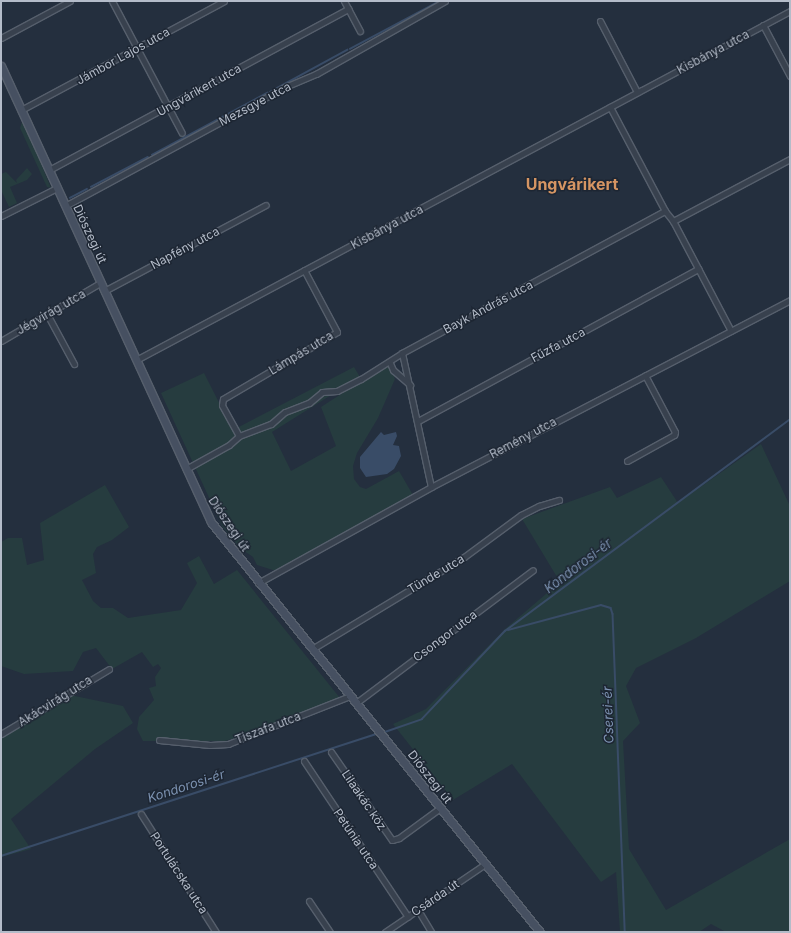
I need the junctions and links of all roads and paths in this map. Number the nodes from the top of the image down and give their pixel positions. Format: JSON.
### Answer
{"nodes":[{"id":1,"x":70,"y":1,"type":"edge"},
{"id":2,"x":112,"y":1,"type":"edge"},
{"id":3,"x":224,"y":1,"type":"edge"},
{"id":4,"x":344,"y":1,"type":"edge"},
{"id":5,"x":445,"y":1,"type":"edge"},
{"id":6,"x":348,"y":9,"type":"junction"},
{"id":7,"x":790,"y":11,"type":"edge"},
{"id":8,"x":600,"y":21,"type":"dead end"},
{"id":9,"x":763,"y":25,"type":"junction"},
{"id":10,"x":360,"y":32,"type":"dead end"},
{"id":11,"x":1,"y":38,"type":"edge"},
{"id":12,"x":137,"y":48,"type":"junction"},
{"id":13,"x":1,"y":66,"type":"edge"},
{"id":14,"x":790,"y":76,"type":"edge"},
{"id":15,"x":637,"y":92,"type":"junction"},
{"id":16,"x":168,"y":106,"type":"junction"},
{"id":17,"x":610,"y":107,"type":"junction"},
{"id":18,"x":21,"y":110,"type":"junction"},
{"id":19,"x":182,"y":133,"type":"dead end"},
{"id":20,"x":790,"y":158,"type":"edge"},
{"id":21,"x":49,"y":170,"type":"junction"},
{"id":22,"x":57,"y":188,"type":"junction"},
{"id":23,"x":266,"y":205,"type":"dead end"},
{"id":24,"x":65,"y":206,"type":"junction"},
{"id":25,"x":665,"y":211,"type":"junction"},
{"id":26,"x":1,"y":216,"type":"edge"},
{"id":27,"x":673,"y":221,"type":"junction"},
{"id":28,"x":698,"y":269,"type":"junction"},
{"id":29,"x":304,"y":270,"type":"junction"},
{"id":30,"x":100,"y":283,"type":"junction"},
{"id":31,"x":104,"y":290,"type":"junction"},
{"id":32,"x":790,"y":300,"type":"edge"},
{"id":33,"x":47,"y":314,"type":"junction"},
{"id":34,"x":731,"y":331,"type":"junction"},
{"id":35,"x":1,"y":341,"type":"edge"},
{"id":36,"x":402,"y":353,"type":"junction"},
{"id":37,"x":136,"y":360,"type":"junction"},
{"id":38,"x":390,"y":362,"type":"junction"},
{"id":39,"x":74,"y":364,"type":"dead end"},
{"id":40,"x":645,"y":375,"type":"junction"},
{"id":41,"x":411,"y":385,"type":"junction"},
{"id":42,"x":418,"y":421,"type":"junction"},
{"id":43,"x":239,"y":436,"type":"junction"},
{"id":44,"x":627,"y":461,"type":"dead end"},
{"id":45,"x":186,"y":469,"type":"junction"},
{"id":46,"x":431,"y":487,"type":"junction"},
{"id":47,"x":559,"y":500,"type":"dead end"},
{"id":48,"x":533,"y":570,"type":"dead end"},
{"id":49,"x":258,"y":583,"type":"junction"},
{"id":50,"x":312,"y":649,"type":"junction"},
{"id":51,"x":109,"y":669,"type":"dead end"},
{"id":52,"x":350,"y":696,"type":"junction"},
{"id":53,"x":356,"y":703,"type":"junction"},
{"id":54,"x":1,"y":734,"type":"edge"},
{"id":55,"x":158,"y":740,"type":"dead end"},
{"id":56,"x":330,"y":752,"type":"dead end"},
{"id":57,"x":304,"y":761,"type":"dead end"},
{"id":58,"x":440,"y":808,"type":"junction"},
{"id":59,"x":141,"y":814,"type":"dead end"},
{"id":60,"x":485,"y":864,"type":"junction"},
{"id":61,"x":309,"y":901,"type":"dead end"},
{"id":62,"x":418,"y":910,"type":"junction"},
{"id":63,"x":408,"y":916,"type":"junction"},
{"id":64,"x":216,"y":932,"type":"edge"},
{"id":65,"x":330,"y":932,"type":"edge"},
{"id":66,"x":385,"y":932,"type":"edge"},
{"id":67,"x":431,"y":932,"type":"edge"},
{"id":68,"x":540,"y":932,"type":"edge"}],
"edges":[{"from":1,"to":11,"type":"street"},
{"from":2,"to":12,"type":"street"},
{"from":3,"to":12,"type":"street","name":"Jámbor Lajos utca"},
{"from":4,"to":6,"type":"street"},
{"from":5,"to":24,"type":"street","name":"Mezsgye utca"},
{"from":6,"to":10,"type":"street"},
{"from":6,"to":16,"type":"street","name":"Ungvárikert utca"},
{"from":7,"to":9,"type":"street","name":"Kisbánya utca"},
{"from":8,"to":15,"type":"street"},
{"from":9,"to":14,"type":"street"},
{"from":9,"to":15,"type":"street","name":"Kisbánya utca"},
{"from":12,"to":16,"type":"street"},
{"from":12,"to":18,"type":"street","name":"Jámbor Lajos utca"},
{"from":13,"to":18,"type":"main road","name":"Diószegi út"},
{"from":15,"to":17,"type":"street","name":"Kisbánya utca"},
{"from":16,"to":19,"type":"street"},
{"from":16,"to":21,"type":"street","name":"Ungvárikert utca"},
{"from":17,"to":25,"type":"street"},
{"from":17,"to":29,"type":"street","name":"Kisbánya utca"},
{"from":18,"to":21,"type":"main road","name":"Diószegi út"},
{"from":20,"to":27,"type":"street"},
{"from":21,"to":22,"type":"main road","name":"Diószegi út"},
{"from":22,"to":24,"type":"main road","name":"Diószegi út"},
{"from":22,"to":26,"type":"street"},
{"from":23,"to":31,"type":"street","name":"Napfény utca"},
{"from":24,"to":30,"type":"main road","name":"Diószegi út"},
{"from":25,"to":27,"type":"street"},
{"from":25,"to":36,"type":"street","name":"Bayk András utca"},
{"from":27,"to":28,"type":"street"},
{"from":28,"to":34,"type":"street"},
{"from":28,"to":42,"type":"street","name":"Fűzfa utca"},
{"from":29,"to":37,"type":"street","name":"Kisbánya utca"},
{"from":29,"to":43,"type":"street","name":"Lámpás utca"},
{"from":30,"to":31,"type":"main road","name":"Diószegi út"},
{"from":30,"to":33,"type":"street","name":"Jégvirág utca"},
{"from":31,"to":37,"type":"main road","name":"Diószegi út"},
{"from":32,"to":34,"type":"street","name":"Remény utca"},
{"from":33,"to":35,"type":"street","name":"Jégvirág utca"},
{"from":33,"to":39,"type":"street"},
{"from":34,"to":40,"type":"street","name":"Remény utca"},
{"from":36,"to":38,"type":"street","name":"Bayk András utca"},
{"from":36,"to":41,"type":"street"},
{"from":37,"to":45,"type":"main road","name":"Diószegi út"},
{"from":38,"to":41,"type":"street"},
{"from":38,"to":43,"type":"street","name":"Bayk András utca"},
{"from":40,"to":44,"type":"street"},
{"from":40,"to":46,"type":"street","name":"Remény utca"},
{"from":41,"to":42,"type":"street"},
{"from":42,"to":46,"type":"street"},
{"from":43,"to":45,"type":"street","name":"Bayk András utca"},
{"from":45,"to":49,"type":"main road","name":"Diószegi út"},
{"from":46,"to":49,"type":"street","name":"Remény utca"},
{"from":47,"to":50,"type":"street","name":"Tünde utca"},
{"from":48,"to":53,"type":"street","name":"Csongor utca"},
{"from":49,"to":50,"type":"main road","name":"Diószegi út"},
{"from":50,"to":52,"type":"main road","name":"Diószegi út"},
{"from":51,"to":54,"type":"street","name":"Akácvirág utca"},
{"from":52,"to":53,"type":"main road","name":"Diószegi út"},
{"from":52,"to":55,"type":"street","name":"Tiszafa utca"},
{"from":53,"to":58,"type":"main road","name":"Diószegi út"},
{"from":56,"to":58,"type":"street","name":"Lilaakác köz"},
{"from":57,"to":63,"type":"street","name":"Petúnia utca"},
{"from":58,"to":60,"type":"main road","name":"Diószegi út"},
{"from":59,"to":64,"type":"street","name":"Portulácska utca"},
{"from":60,"to":62,"type":"street","name":"Csárda út"},
{"from":60,"to":68,"type":"main road","name":"Diószegi út"},
{"from":61,"to":65,"type":"street"},
{"from":62,"to":63,"type":"street","name":"Csárda út"},
{"from":62,"to":67,"type":"street"},
{"from":63,"to":66,"type":"street","name":"Csárda út"}]}
